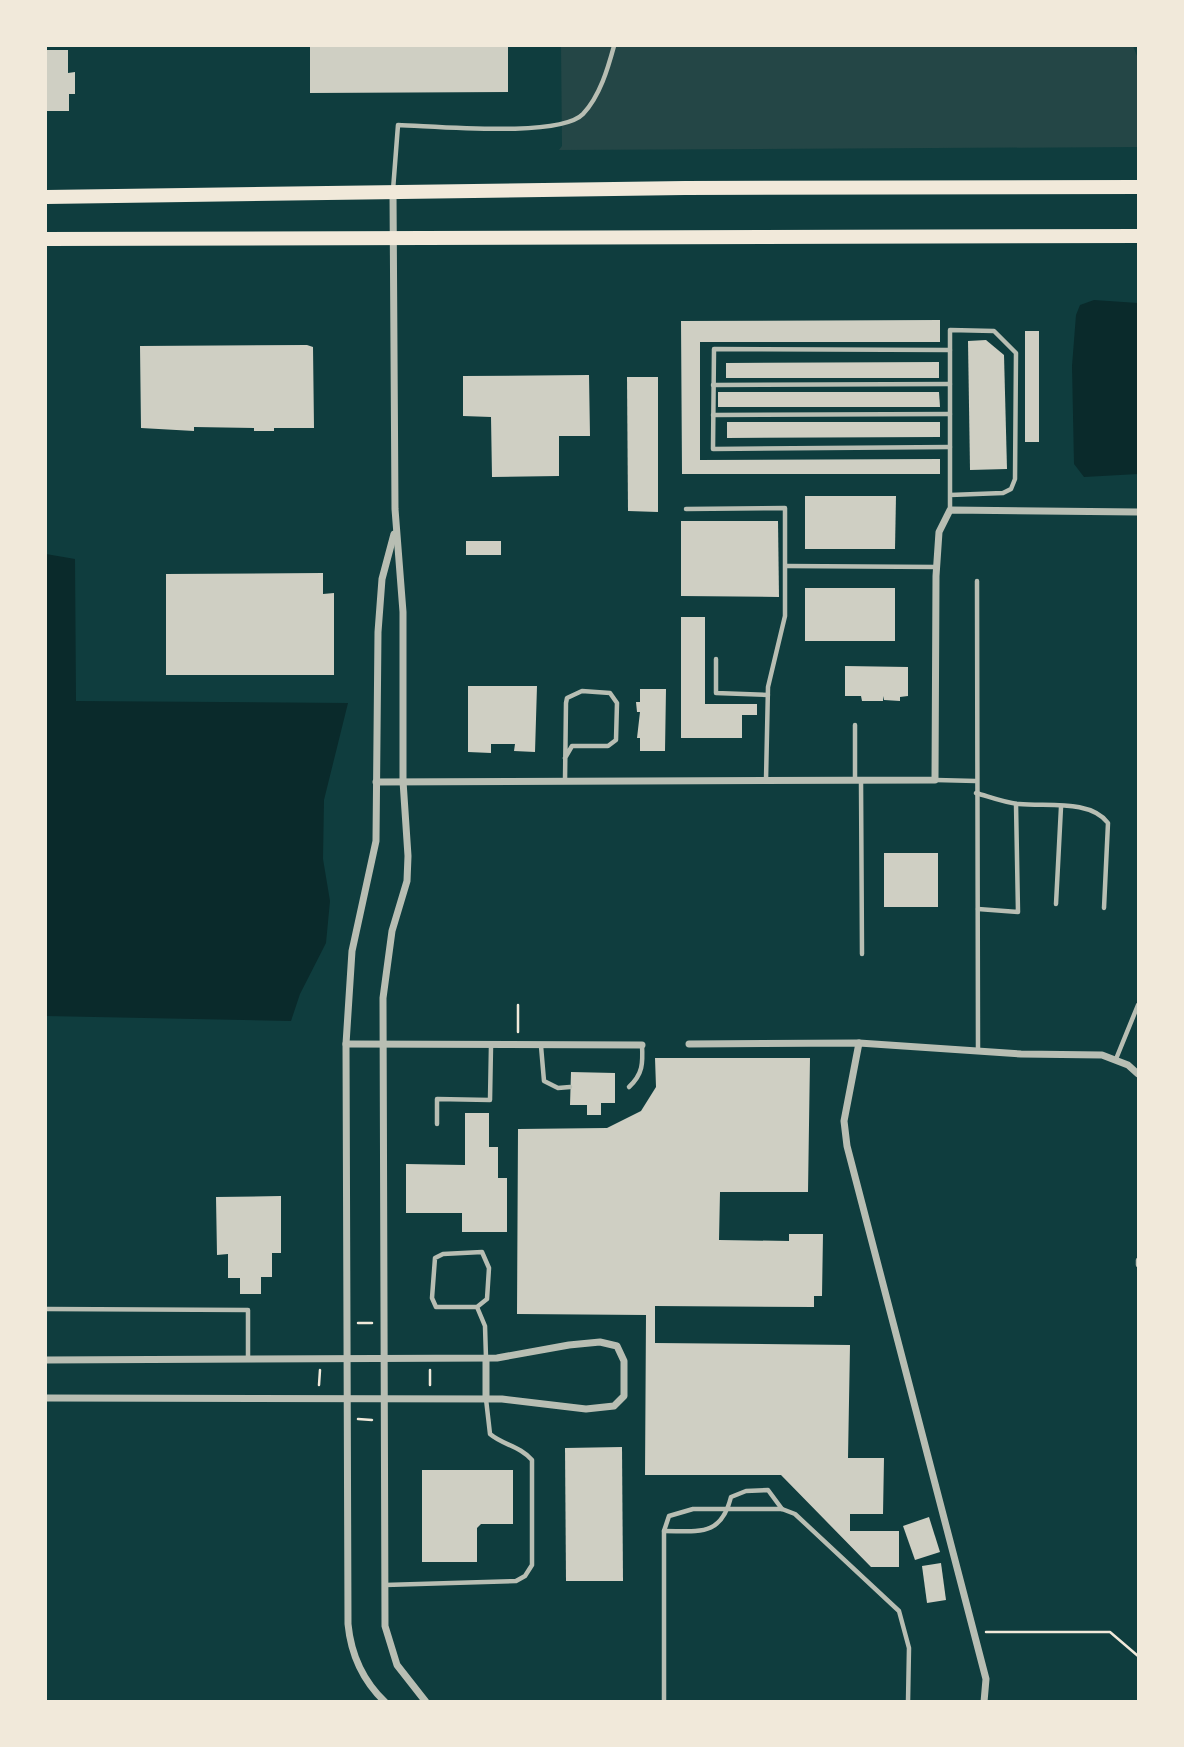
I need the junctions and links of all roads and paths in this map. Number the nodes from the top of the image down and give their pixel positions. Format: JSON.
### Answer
{"nodes":[{"id":1,"x":614,"y":46,"type":"edge"},
{"id":2,"x":1139,"y":187,"type":"edge"},
{"id":3,"x":393,"y":191,"type":"junction"},
{"id":4,"x":46,"y":197,"type":"edge"},
{"id":5,"x":1139,"y":236,"type":"edge"},
{"id":6,"x":393,"y":237,"type":"junction"},
{"id":7,"x":46,"y":239,"type":"edge"},
{"id":8,"x":950,"y":350,"type":"junction"},
{"id":9,"x":950,"y":384,"type":"junction"},
{"id":10,"x":713,"y":385,"type":"junction"},
{"id":11,"x":950,"y":414,"type":"junction"},
{"id":12,"x":713,"y":415,"type":"junction"},
{"id":13,"x":950,"y":447,"type":"junction"},
{"id":14,"x":950,"y":495,"type":"junction"},
{"id":15,"x":686,"y":509,"type":"dead end"},
{"id":16,"x":950,"y":510,"type":"junction"},
{"id":17,"x":1139,"y":512,"type":"edge"},
{"id":18,"x":396,"y":527,"type":"junction"},
{"id":19,"x":786,"y":566,"type":"junction"},
{"id":20,"x":937,"y":567,"type":"junction"},
{"id":21,"x":977,"y":581,"type":"dead end"},
{"id":22,"x":716,"y":659,"type":"dead end"},
{"id":23,"x":768,"y":695,"type":"junction"},
{"id":24,"x":855,"y":726,"type":"dead end"},
{"id":25,"x":565,"y":758,"type":"junction"},
{"id":26,"x":766,"y":780,"type":"junction"},
{"id":27,"x":858,"y":780,"type":"junction"},
{"id":28,"x":935,"y":780,"type":"junction"},
{"id":29,"x":403,"y":781,"type":"junction"},
{"id":30,"x":565,"y":781,"type":"junction"},
{"id":31,"x":976,"y":781,"type":"junction"},
{"id":32,"x":376,"y":782,"type":"junction"},
{"id":33,"x":976,"y":793,"type":"junction"},
{"id":34,"x":1016,"y":804,"type":"junction"},
{"id":35,"x":1061,"y":807,"type":"junction"},
{"id":36,"x":1056,"y":904,"type":"dead end"},
{"id":37,"x":1104,"y":908,"type":"dead end"},
{"id":38,"x":978,"y":909,"type":"junction"},
{"id":39,"x":862,"y":954,"type":"dead end"},
{"id":40,"x":517,"y":1005,"type":"dead end"},
{"id":41,"x":1139,"y":1005,"type":"edge"},
{"id":42,"x":518,"y":1032,"type":"dead end"},
{"id":43,"x":859,"y":1043,"type":"junction"},
{"id":44,"x":346,"y":1044,"type":"junction"},
{"id":45,"x":383,"y":1045,"type":"junction"},
{"id":46,"x":642,"y":1045,"type":"joint"},
{"id":47,"x":689,"y":1045,"type":"dead end"},
{"id":48,"x":491,"y":1046,"type":"junction"},
{"id":49,"x":541,"y":1046,"type":"junction"},
{"id":50,"x":978,"y":1051,"type":"junction"},
{"id":51,"x":1116,"y":1059,"type":"junction"},
{"id":52,"x":1139,"y":1074,"type":"edge"},
{"id":53,"x":570,"y":1087,"type":"dead end"},
{"id":54,"x":629,"y":1087,"type":"dead end"},
{"id":55,"x":437,"y":1124,"type":"dead end"},
{"id":56,"x":1139,"y":1259,"type":"edge"},
{"id":57,"x":1139,"y":1265,"type":"edge"},
{"id":58,"x":477,"y":1307,"type":"junction"},
{"id":59,"x":46,"y":1309,"type":"edge"},
{"id":60,"x":358,"y":1323,"type":"dead end"},
{"id":61,"x":375,"y":1323,"type":"dead end"},
{"id":62,"x":348,"y":1359,"type":"junction"},
{"id":63,"x":385,"y":1359,"type":"junction"},
{"id":64,"x":486,"y":1359,"type":"junction"},
{"id":65,"x":46,"y":1360,"type":"edge"},
{"id":66,"x":248,"y":1360,"type":"junction"},
{"id":67,"x":320,"y":1367,"type":"dead end"},
{"id":68,"x":430,"y":1367,"type":"dead end"},
{"id":69,"x":320,"y":1384,"type":"dead end"},
{"id":70,"x":430,"y":1385,"type":"dead end"},
{"id":71,"x":46,"y":1398,"type":"edge"},
{"id":72,"x":348,"y":1398,"type":"junction"},
{"id":73,"x":386,"y":1398,"type":"junction"},
{"id":74,"x":485,"y":1399,"type":"junction"},
{"id":75,"x":358,"y":1419,"type":"dead end"},
{"id":76,"x":377,"y":1420,"type":"dead end"},
{"id":77,"x":728,"y":1509,"type":"junction"},
{"id":78,"x":782,"y":1509,"type":"junction"},
{"id":79,"x":664,"y":1531,"type":"junction"},
{"id":80,"x":385,"y":1585,"type":"junction"},
{"id":81,"x":972,"y":1632,"type":"junction"},
{"id":82,"x":1139,"y":1656,"type":"edge"},
{"id":83,"x":385,"y":1702,"type":"edge"},
{"id":84,"x":426,"y":1702,"type":"edge"},
{"id":85,"x":664,"y":1702,"type":"edge"},
{"id":86,"x":908,"y":1702,"type":"edge"},
{"id":87,"x":984,"y":1702,"type":"edge"}],
"edges":[{"from":1,"to":3,"type":"lane"},
{"from":2,"to":3,"type":"main road"},
{"from":3,"to":4,"type":"main road"},
{"from":3,"to":6,"type":"street"},
{"from":5,"to":6,"type":"main road"},
{"from":6,"to":7,"type":"main road"},
{"from":6,"to":18,"type":"street"},
{"from":8,"to":9,"type":"lane"},
{"from":8,"to":10,"type":"lane"},
{"from":8,"to":14,"type":"lane"},
{"from":9,"to":10,"type":"lane"},
{"from":9,"to":11,"type":"lane"},
{"from":10,"to":12,"type":"lane"},
{"from":11,"to":12,"type":"lane"},
{"from":11,"to":13,"type":"lane"},
{"from":12,"to":13,"type":"lane"},
{"from":13,"to":14,"type":"lane"},
{"from":14,"to":16,"type":"lane"},
{"from":15,"to":19,"type":"lane"},
{"from":16,"to":17,"type":"street"},
{"from":16,"to":20,"type":"street"},
{"from":18,"to":29,"type":"street"},
{"from":18,"to":32,"type":"street"},
{"from":19,"to":20,"type":"lane"},
{"from":19,"to":23,"type":"lane"},
{"from":20,"to":28,"type":"street"},
{"from":21,"to":31,"type":"lane"},
{"from":22,"to":23,"type":"lane"},
{"from":23,"to":26,"type":"lane"},
{"from":24,"to":27,"type":"lane"},
{"from":25,"to":25,"type":"lane"},
{"from":25,"to":30,"type":"lane"},
{"from":26,"to":27,"type":"street"},
{"from":26,"to":30,"type":"street"},
{"from":27,"to":28,"type":"street"},
{"from":27,"to":39,"type":"lane"},
{"from":28,"to":31,"type":"lane"},
{"from":29,"to":30,"type":"street"},
{"from":29,"to":32,"type":"street"},
{"from":29,"to":45,"type":"street"},
{"from":31,"to":33,"type":"lane"},
{"from":32,"to":44,"type":"street"},
{"from":33,"to":34,"type":"lane"},
{"from":33,"to":38,"type":"lane"},
{"from":34,"to":35,"type":"lane"},
{"from":34,"to":38,"type":"lane"},
{"from":35,"to":36,"type":"lane"},
{"from":35,"to":37,"type":"lane"},
{"from":38,"to":50,"type":"lane"},
{"from":40,"to":42,"type":"path"},
{"from":41,"to":51,"type":"lane"},
{"from":43,"to":47,"type":"street"},
{"from":43,"to":50,"type":"street"},
{"from":43,"to":81,"type":"street"},
{"from":44,"to":45,"type":"street"},
{"from":44,"to":62,"type":"street"},
{"from":45,"to":48,"type":"street"},
{"from":45,"to":63,"type":"street"},
{"from":46,"to":49,"type":"street"},
{"from":46,"to":54,"type":"lane"},
{"from":48,"to":49,"type":"street"},
{"from":48,"to":55,"type":"lane"},
{"from":49,"to":53,"type":"lane"},
{"from":50,"to":51,"type":"street"},
{"from":51,"to":52,"type":"street"},
{"from":56,"to":57,"type":"lane"},
{"from":58,"to":58,"type":"lane"},
{"from":58,"to":64,"type":"lane"},
{"from":59,"to":66,"type":"lane"},
{"from":60,"to":61,"type":"path"},
{"from":62,"to":63,"type":"street"},
{"from":62,"to":66,"type":"street"},
{"from":62,"to":72,"type":"street"},
{"from":63,"to":64,"type":"street"},
{"from":63,"to":73,"type":"street"},
{"from":64,"to":74,"type":"street"},
{"from":64,"to":74,"type":"street"},
{"from":65,"to":66,"type":"street"},
{"from":67,"to":69,"type":"path"},
{"from":68,"to":70,"type":"path"},
{"from":71,"to":72,"type":"street"},
{"from":72,"to":73,"type":"street"},
{"from":72,"to":83,"type":"street"},
{"from":73,"to":74,"type":"street"},
{"from":73,"to":80,"type":"street"},
{"from":74,"to":80,"type":"lane"},
{"from":75,"to":76,"type":"path"},
{"from":77,"to":78,"type":"lane"},
{"from":77,"to":78,"type":"lane"},
{"from":77,"to":79,"type":"lane"},
{"from":77,"to":79,"type":"lane"},
{"from":78,"to":86,"type":"lane"},
{"from":79,"to":85,"type":"lane"},
{"from":80,"to":84,"type":"street"},
{"from":81,"to":82,"type":"path"},
{"from":81,"to":87,"type":"street"}]}
